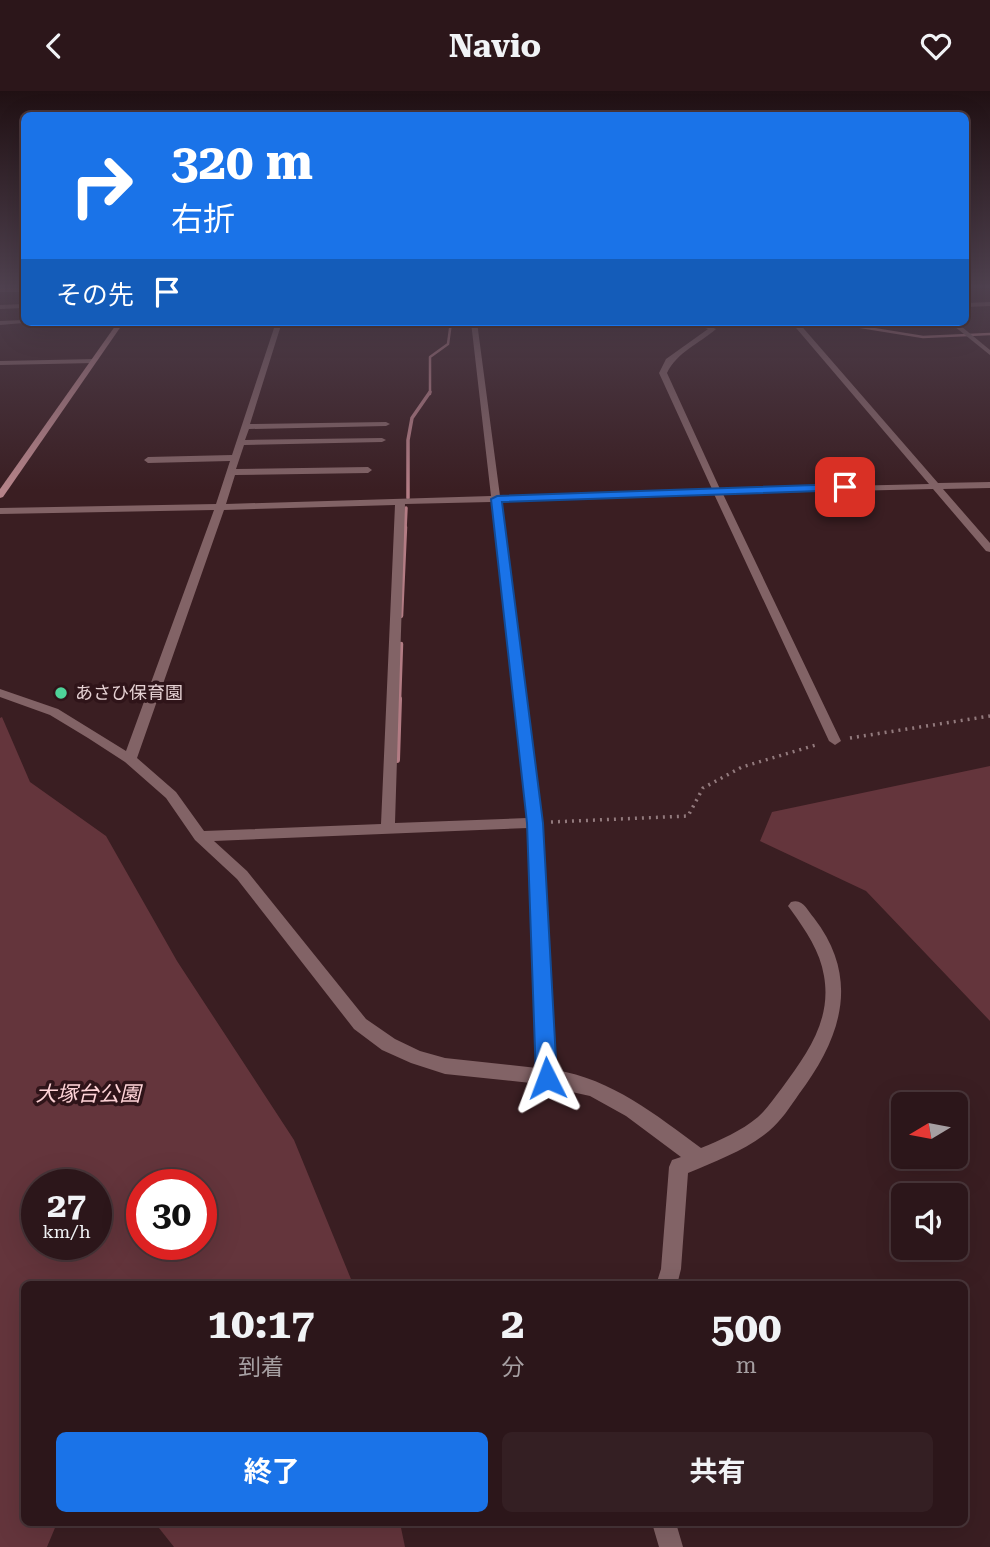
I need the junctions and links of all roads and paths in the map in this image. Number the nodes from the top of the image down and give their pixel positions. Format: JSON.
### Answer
{"nodes":[{"id":1,"x":98,"y":354,"type":"edge"},
{"id":2,"x":268,"y":354,"type":"edge"},
{"id":3,"x":478,"y":354,"type":"edge"},
{"id":4,"x":677,"y":354,"type":"edge"},
{"id":5,"x":822,"y":354,"type":"edge"},
{"id":6,"x":93,"y":361,"type":"junction"},
{"id":7,"x":0,"y":363,"type":"edge"},
{"id":8,"x":386,"y":424,"type":"dead end"},
{"id":9,"x":244,"y":427,"type":"junction"},
{"id":10,"x":382,"y":440,"type":"dead end"},
{"id":11,"x":239,"y":443,"type":"junction"},
{"id":12,"x":234,"y":458,"type":"junction"},
{"id":13,"x":148,"y":460,"type":"dead end"},
{"id":14,"x":368,"y":470,"type":"dead end"},
{"id":15,"x":230,"y":472,"type":"junction"},
{"id":16,"x":937,"y":485,"type":"junction"},
{"id":17,"x":990,"y":485,"type":"edge"},
{"id":18,"x":716,"y":492,"type":"junction"},
{"id":19,"x":0,"y":495,"type":"edge"},
{"id":20,"x":497,"y":499,"type":"junction"},
{"id":21,"x":400,"y":502,"type":"junction"},
{"id":22,"x":220,"y":507,"type":"junction"},
{"id":23,"x":0,"y":511,"type":"edge"},
{"id":24,"x":990,"y":549,"type":"edge"},
{"id":25,"x":0,"y":693,"type":"edge"},
{"id":26,"x":990,"y":716,"type":"edge"},
{"id":27,"x":835,"y":740,"type":"junction"},
{"id":28,"x":130,"y":759,"type":"junction"},
{"id":29,"x":535,"y":823,"type":"junction"},
{"id":30,"x":388,"y":830,"type":"junction"},
{"id":31,"x":200,"y":836,"type":"junction"},
{"id":32,"x":796,"y":906,"type":"dead end"},
{"id":33,"x":547,"y":1078,"type":"junction"},
{"id":34,"x":699,"y":1158,"type":"junction"},
{"id":35,"x":667,"y":1281,"type":"edge"},
{"id":36,"x":665,"y":1526,"type":"edge"},
{"id":37,"x":671,"y":1547,"type":"edge"}],
"edges":[{"from":1,"to":6,"type":"street"},
{"from":2,"to":9,"type":"street"},
{"from":3,"to":20,"type":"street"},
{"from":4,"to":18,"type":"street"},
{"from":5,"to":16,"type":"street"},
{"from":6,"to":7,"type":"street"},
{"from":6,"to":19,"type":"street"},
{"from":8,"to":9,"type":"street"},
{"from":9,"to":11,"type":"street"},
{"from":10,"to":11,"type":"street"},
{"from":11,"to":12,"type":"street"},
{"from":12,"to":13,"type":"street"},
{"from":12,"to":15,"type":"street"},
{"from":14,"to":15,"type":"street"},
{"from":15,"to":22,"type":"street"},
{"from":16,"to":17,"type":"street"},
{"from":16,"to":18,"type":"street"},
{"from":16,"to":24,"type":"street"},
{"from":18,"to":20,"type":"street"},
{"from":18,"to":27,"type":"street"},
{"from":20,"to":21,"type":"street"},
{"from":20,"to":29,"type":"street"},
{"from":21,"to":22,"type":"street"},
{"from":21,"to":30,"type":"street"},
{"from":22,"to":23,"type":"street"},
{"from":22,"to":28,"type":"street"},
{"from":25,"to":28,"type":"street"},
{"from":26,"to":27,"type":"path"},
{"from":27,"to":29,"type":"path"},
{"from":28,"to":31,"type":"street"},
{"from":29,"to":30,"type":"street"},
{"from":29,"to":33,"type":"street"},
{"from":30,"to":31,"type":"street"},
{"from":31,"to":33,"type":"street"},
{"from":32,"to":34,"type":"street"},
{"from":33,"to":34,"type":"street"},
{"from":34,"to":35,"type":"street"},
{"from":36,"to":37,"type":"street"}]}
